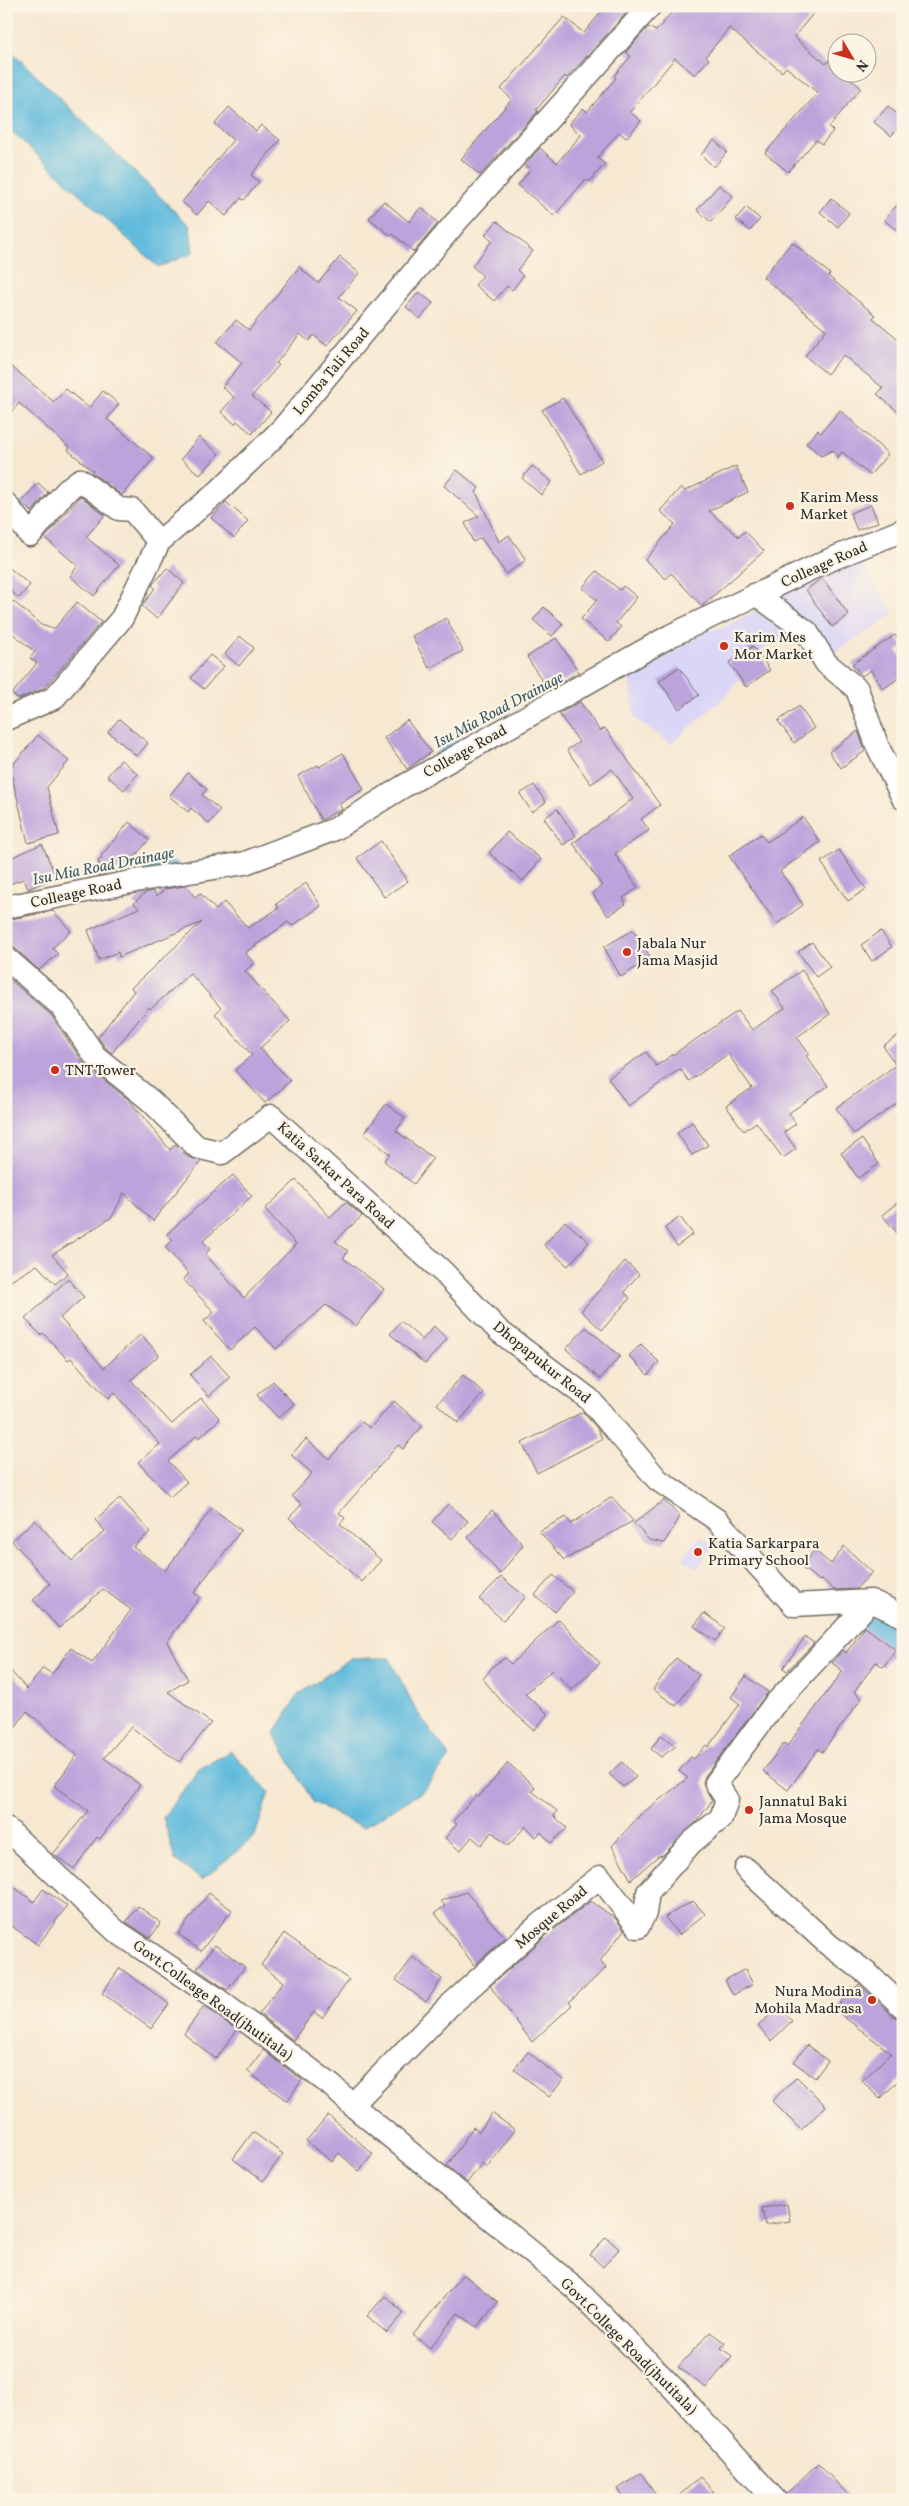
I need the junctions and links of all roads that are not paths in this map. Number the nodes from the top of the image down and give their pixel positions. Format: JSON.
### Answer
{"nodes":[{"id":1,"x":650,"y":6,"type":"edge"},
{"id":2,"x":6,"y":504,"type":"edge"},
{"id":3,"x":903,"y":530,"type":"edge"},
{"id":4,"x":159,"y":542,"type":"junction"},
{"id":5,"x":756,"y":594,"type":"junction"},
{"id":6,"x":6,"y":719,"type":"edge"},
{"id":7,"x":903,"y":798,"type":"edge"},
{"id":8,"x":6,"y":907,"type":"edge"},
{"id":9,"x":6,"y":958,"type":"edge"},
{"id":10,"x":443,"y":1272,"type":"joint"},
{"id":11,"x":871,"y":1601,"type":"junction"},
{"id":12,"x":903,"y":1616,"type":"edge"},
{"id":13,"x":6,"y":1828,"type":"edge"},
{"id":14,"x":746,"y":1869,"type":"dead end"},
{"id":15,"x":903,"y":2007,"type":"edge"},
{"id":16,"x":352,"y":2105,"type":"junction"},
{"id":17,"x":425,"y":2166,"type":"joint"},
{"id":18,"x":775,"y":2500,"type":"edge"}],
"edges":[{"from":1,"to":4,"type":"street","name":"Lomba Tali Road"},
{"from":2,"to":4,"type":"street"},
{"from":3,"to":5,"type":"street","name":"Colleage Road"},
{"from":4,"to":6,"type":"street","name":"Lomba Tali Road"},
{"from":5,"to":7,"type":"street"},
{"from":5,"to":8,"type":"street","name":"Colleage Road"},
{"from":9,"to":10,"type":"street","name":"Katia Sarkar Para Road"},
{"from":10,"to":11,"type":"street","name":"Dhopapukur Road"},
{"from":11,"to":12,"type":"street","name":"Dhopapukur Road"},
{"from":11,"to":16,"type":"street","name":"Mosque Road"},
{"from":13,"to":16,"type":"street","name":"Govt.Colleage Road(jhutitala)"},
{"from":14,"to":15,"type":"street"},
{"from":16,"to":17,"type":"street","name":"Govt.Colleage Road(jhutitala)"},
{"from":17,"to":18,"type":"street","name":"Govt.College Road(jhutitala)"}]}
